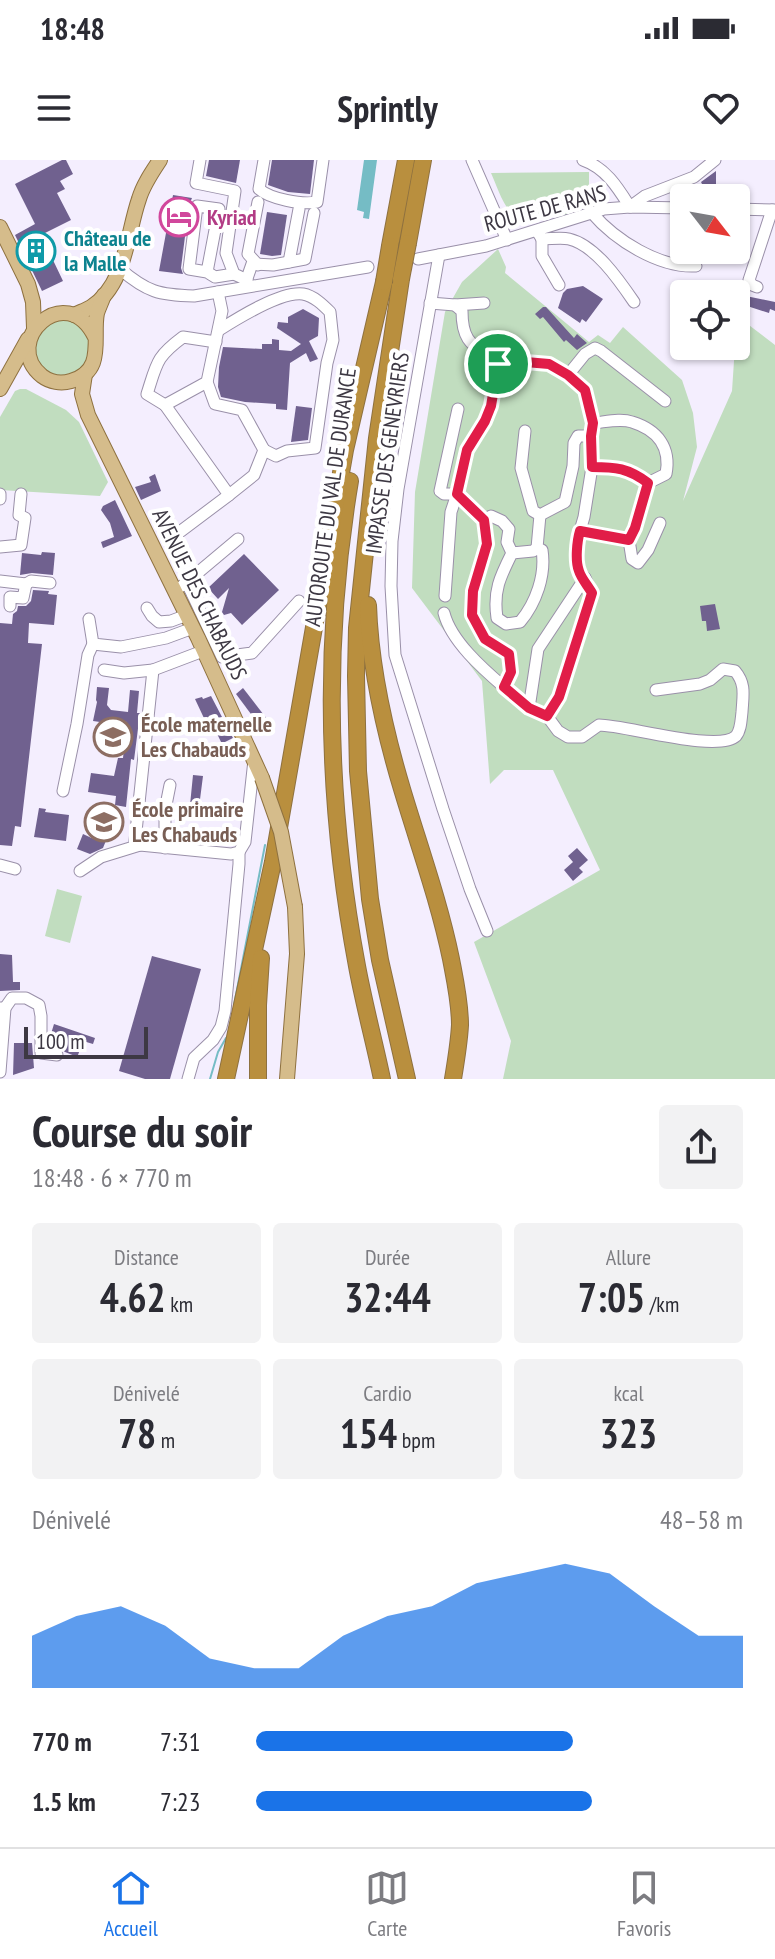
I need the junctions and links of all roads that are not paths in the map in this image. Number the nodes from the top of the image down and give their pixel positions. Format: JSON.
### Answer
{"nodes":[{"id":1,"x":160,"y":160,"type":"edge"},
{"id":2,"x":200,"y":160,"type":"edge"},
{"id":3,"x":264,"y":160,"type":"edge"},
{"id":4,"x":323,"y":160,"type":"edge"},
{"id":5,"x":406,"y":160,"type":"edge"},
{"id":6,"x":423,"y":160,"type":"edge"},
{"id":7,"x":472,"y":160,"type":"edge"},
{"id":8,"x":583,"y":160,"type":"edge"},
{"id":9,"x":715,"y":160,"type":"edge"},
{"id":10,"x":258,"y":202,"type":"dead end"},
{"id":11,"x":630,"y":207,"type":"junction"},
{"id":12,"x":670,"y":208,"type":"edge"},
{"id":13,"x":299,"y":209,"type":"dead end"},
{"id":14,"x":750,"y":209,"type":"edge"},
{"id":15,"x":774,"y":210,"type":"edge"},
{"id":16,"x":314,"y":213,"type":"dead end"},
{"id":17,"x":592,"y":213,"type":"junction"},
{"id":18,"x":0,"y":227,"type":"edge"},
{"id":19,"x":540,"y":235,"type":"junction"},
{"id":20,"x":507,"y":240,"type":"junction"},
{"id":21,"x":439,"y":255,"type":"junction"},
{"id":22,"x":418,"y":259,"type":"dead end"},
{"id":23,"x":289,"y":262,"type":"junction"},
{"id":24,"x":258,"y":265,"type":"junction"},
{"id":25,"x":696,"y":266,"type":"dead end"},
{"id":26,"x":368,"y":267,"type":"dead end"},
{"id":27,"x":120,"y":269,"type":"junction"},
{"id":28,"x":207,"y":272,"type":"junction"},
{"id":29,"x":234,"y":274,"type":"junction"},
{"id":30,"x":393,"y":280,"type":"junction"},
{"id":31,"x":28,"y":284,"type":"junction"},
{"id":32,"x":245,"y":284,"type":"junction"},
{"id":33,"x":139,"y":285,"type":"junction"},
{"id":34,"x":559,"y":285,"type":"dead end"},
{"id":35,"x":757,"y":287,"type":"dead end"},
{"id":36,"x":106,"y":291,"type":"junction"},
{"id":37,"x":218,"y":292,"type":"junction"},
{"id":38,"x":634,"y":302,"type":"dead end"},
{"id":39,"x":430,"y":303,"type":"junction"},
{"id":40,"x":484,"y":303,"type":"dead end"},
{"id":41,"x":455,"y":305,"type":"junction"},
{"id":42,"x":68,"y":314,"type":"junction"},
{"id":43,"x":219,"y":330,"type":"junction"},
{"id":44,"x":32,"y":332,"type":"junction"},
{"id":45,"x":95,"y":337,"type":"junction"},
{"id":46,"x":216,"y":342,"type":"junction"},
{"id":47,"x":498,"y":364,"type":"junction"},
{"id":48,"x":35,"y":369,"type":"junction"},
{"id":49,"x":85,"y":374,"type":"junction"},
{"id":50,"x":568,"y":375,"type":"junction"},
{"id":51,"x":54,"y":382,"type":"junction"},
{"id":52,"x":207,"y":382,"type":"junction"},
{"id":53,"x":3,"y":383,"type":"edge"},
{"id":54,"x":665,"y":401,"type":"dead end"},
{"id":55,"x":165,"y":405,"type":"junction"},
{"id":56,"x":458,"y":409,"type":"dead end"},
{"id":57,"x":88,"y":415,"type":"junction"},
{"id":58,"x":592,"y":429,"type":"junction"},
{"id":59,"x":525,"y":431,"type":"dead end"},
{"id":60,"x":377,"y":438,"type":"junction"},
{"id":61,"x":264,"y":450,"type":"junction"},
{"id":62,"x":592,"y":467,"type":"junction"},
{"id":63,"x":648,"y":483,"type":"junction"},
{"id":64,"x":21,"y":494,"type":"dead end"},
{"id":65,"x":457,"y":494,"type":"junction"},
{"id":66,"x":229,"y":495,"type":"junction"},
{"id":67,"x":540,"y":515,"type":"junction"},
{"id":68,"x":484,"y":520,"type":"junction"},
{"id":69,"x":660,"y":523,"type":"dead end"},
{"id":70,"x":181,"y":531,"type":"dead end"},
{"id":71,"x":580,"y":531,"type":"junction"},
{"id":72,"x":238,"y":539,"type":"dead end"},
{"id":73,"x":629,"y":540,"type":"junction"},
{"id":74,"x":0,"y":547,"type":"edge"},
{"id":75,"x":537,"y":548,"type":"junction"},
{"id":76,"x":512,"y":553,"type":"junction"},
{"id":77,"x":585,"y":578,"type":"junction"},
{"id":78,"x":0,"y":581,"type":"edge"},
{"id":79,"x":50,"y":583,"type":"dead end"},
{"id":80,"x":26,"y":584,"type":"junction"},
{"id":81,"x":181,"y":587,"type":"junction"},
{"id":82,"x":445,"y":596,"type":"dead end"},
{"id":83,"x":299,"y":601,"type":"dead end"},
{"id":84,"x":10,"y":606,"type":"dead end"},
{"id":85,"x":147,"y":608,"type":"dead end"},
{"id":86,"x":444,"y":613,"type":"dead end"},
{"id":87,"x":89,"y":619,"type":"dead end"},
{"id":88,"x":190,"y":622,"type":"junction"},
{"id":89,"x":93,"y":644,"type":"junction"},
{"id":90,"x":203,"y":651,"type":"junction"},
{"id":91,"x":104,"y":670,"type":"dead end"},
{"id":92,"x":153,"y":670,"type":"junction"},
{"id":93,"x":504,"y":687,"type":"junction"},
{"id":94,"x":656,"y":690,"type":"dead end"},
{"id":95,"x":529,"y":708,"type":"junction"},
{"id":96,"x":547,"y":716,"type":"junction"},
{"id":97,"x":254,"y":760,"type":"junction"},
{"id":98,"x":170,"y":785,"type":"dead end"},
{"id":99,"x":63,"y":791,"type":"dead end"},
{"id":100,"x":140,"y":845,"type":"junction"},
{"id":101,"x":165,"y":848,"type":"junction"},
{"id":102,"x":239,"y":852,"type":"junction"},
{"id":103,"x":273,"y":862,"type":"junction"},
{"id":104,"x":0,"y":865,"type":"edge"},
{"id":105,"x":15,"y":869,"type":"dead end"},
{"id":106,"x":80,"y":871,"type":"dead end"},
{"id":107,"x":487,"y":931,"type":"dead end"},
{"id":108,"x":3,"y":1008,"type":"edge"},
{"id":109,"x":1,"y":1055,"type":"edge"},
{"id":110,"x":57,"y":1055,"type":"dead end"},
{"id":111,"x":0,"y":1072,"type":"edge"},
{"id":112,"x":188,"y":1079,"type":"edge"},
{"id":113,"x":226,"y":1079,"type":"edge"},
{"id":114,"x":258,"y":1079,"type":"edge"},
{"id":115,"x":287,"y":1079,"type":"edge"},
{"id":116,"x":382,"y":1079,"type":"edge"},
{"id":117,"x":407,"y":1079,"type":"edge"},
{"id":118,"x":453,"y":1079,"type":"edge"}],
"edges":[{"from":1,"to":27,"type":"main road"},
{"from":2,"to":29,"type":"street"},
{"from":3,"to":4,"type":"street"},
{"from":5,"to":30,"type":"highway","name":"AUTOROUTE DU VAL DE DURANCE","bridge":true},
{"from":6,"to":30,"type":"highway","name":"AUTOROUTE DU VAL DE DURANCE","bridge":true},
{"from":7,"to":20,"type":"street"},
{"from":8,"to":11,"type":"street"},
{"from":9,"to":11,"type":"street"},
{"from":10,"to":24,"type":"street"},
{"from":11,"to":12,"type":"street","name":"ROUTE DE RANS"},
{"from":11,"to":17,"type":"street","name":"ROUTE DE RANS"},
{"from":13,"to":23,"type":"street"},
{"from":14,"to":15,"type":"street"},
{"from":15,"to":35,"type":"street"},
{"from":16,"to":23,"type":"street"},
{"from":17,"to":19,"type":"street","name":"ROUTE DE RANS"},
{"from":17,"to":25,"type":"street"},
{"from":18,"to":31,"type":"main road"},
{"from":19,"to":20,"type":"street","name":"ROUTE DE RANS"},
{"from":19,"to":34,"type":"street"},
{"from":19,"to":38,"type":"street"},
{"from":20,"to":21,"type":"street","name":"ROUTE DE RANS"},
{"from":21,"to":22,"type":"street","name":"ROUTE DE RANS"},
{"from":21,"to":39,"type":"street","name":"IMPASSE DES GENEVRIERS"},
{"from":23,"to":24,"type":"street"},
{"from":24,"to":32,"type":"street"},
{"from":26,"to":32,"type":"street"},
{"from":27,"to":33,"type":"street"},
{"from":27,"to":36,"type":"main road"},
{"from":28,"to":28,"type":"street"},
{"from":28,"to":29,"type":"street"},
{"from":29,"to":32,"type":"street"},
{"from":30,"to":60,"type":"highway","name":"AUTOROUTE DU VAL DE DURANCE"},
{"from":30,"to":103,"type":"highway"},
{"from":30,"to":116,"type":"highway","name":"AUTOROUTE DU VAL DE DURANCE"},
{"from":31,"to":42,"type":"main road"},
{"from":31,"to":44,"type":"main road"},
{"from":32,"to":37,"type":"street"},
{"from":33,"to":36,"type":"street"},
{"from":33,"to":37,"type":"street"},
{"from":36,"to":42,"type":"main road"},
{"from":36,"to":45,"type":"main road"},
{"from":37,"to":43,"type":"street"},
{"from":39,"to":41,"type":"street"},
{"from":39,"to":107,"type":"street","name":"IMPASSE DES GENEVRIERS"},
{"from":40,"to":41,"type":"street"},
{"from":41,"to":47,"type":"street"},
{"from":42,"to":44,"type":"main road"},
{"from":42,"to":45,"type":"main road"},
{"from":43,"to":46,"type":"street"},
{"from":43,"to":61,"type":"street"},
{"from":44,"to":48,"type":"main road"},
{"from":44,"to":53,"type":"main road"},
{"from":45,"to":49,"type":"main road"},
{"from":46,"to":52,"type":"street"},
{"from":46,"to":55,"type":"street"},
{"from":47,"to":50,"type":"street"},
{"from":47,"to":65,"type":"street"},
{"from":48,"to":51,"type":"main road"},
{"from":48,"to":53,"type":"main road"},
{"from":49,"to":51,"type":"main road"},
{"from":49,"to":57,"type":"main road","name":"AVENUE DES CHABAUDS"},
{"from":50,"to":54,"type":"street"},
{"from":50,"to":58,"type":"street"},
{"from":51,"to":57,"type":"main road","name":"AVENUE DES CHABAUDS"},
{"from":52,"to":55,"type":"street"},
{"from":52,"to":61,"type":"street"},
{"from":55,"to":66,"type":"street"},
{"from":56,"to":65,"type":"street"},
{"from":57,"to":81,"type":"main road","name":"AVENUE DES CHABAUDS"},
{"from":58,"to":62,"type":"street"},
{"from":58,"to":63,"type":"street"},
{"from":58,"to":67,"type":"street"},
{"from":59,"to":67,"type":"street"},
{"from":60,"to":117,"type":"highway","name":"AUTOROUTE DU VAL DE DURANCE"},
{"from":60,"to":118,"type":"highway"},
{"from":61,"to":66,"type":"street"},
{"from":62,"to":63,"type":"street"},
{"from":62,"to":71,"type":"street"},
{"from":63,"to":73,"type":"street"},
{"from":64,"to":74,"type":"street"},
{"from":65,"to":68,"type":"street"},
{"from":65,"to":82,"type":"street"},
{"from":66,"to":70,"type":"street"},
{"from":67,"to":75,"type":"street"},
{"from":68,"to":76,"type":"street"},
{"from":68,"to":93,"type":"street"},
{"from":69,"to":73,"type":"street"},
{"from":71,"to":73,"type":"street"},
{"from":71,"to":77,"type":"street"},
{"from":72,"to":81,"type":"street"},
{"from":75,"to":76,"type":"street"},
{"from":75,"to":76,"type":"street"},
{"from":77,"to":95,"type":"street"},
{"from":77,"to":96,"type":"street"},
{"from":78,"to":80,"type":"street"},
{"from":79,"to":80,"type":"street"},
{"from":80,"to":84,"type":"street"},
{"from":81,"to":83,"type":"street"},
{"from":81,"to":88,"type":"main road","name":"AVENUE DES CHABAUDS"},
{"from":85,"to":88,"type":"street"},
{"from":86,"to":93,"type":"street"},
{"from":87,"to":89,"type":"street"},
{"from":88,"to":89,"type":"street"},
{"from":88,"to":90,"type":"main road","name":"AVENUE DES CHABAUDS"},
{"from":89,"to":99,"type":"street"},
{"from":90,"to":92,"type":"street"},
{"from":90,"to":97,"type":"main road","name":"AVENUE DES CHABAUDS"},
{"from":91,"to":92,"type":"street"},
{"from":92,"to":100,"type":"street"},
{"from":93,"to":95,"type":"street"},
{"from":94,"to":96,"type":"street"},
{"from":95,"to":96,"type":"street"},
{"from":97,"to":102,"type":"street"},
{"from":97,"to":115,"type":"main road","name":"AVENUE DES CHABAUDS","bridge":true},
{"from":98,"to":101,"type":"street"},
{"from":100,"to":101,"type":"street"},
{"from":100,"to":106,"type":"street"},
{"from":101,"to":102,"type":"street"},
{"from":102,"to":112,"type":"street"},
{"from":103,"to":113,"type":"highway"},
{"from":103,"to":114,"type":"highway"},
{"from":104,"to":105,"type":"street"},
{"from":108,"to":109,"type":"street"},
{"from":108,"to":110,"type":"street"},
{"from":109,"to":111,"type":"street"}]}
